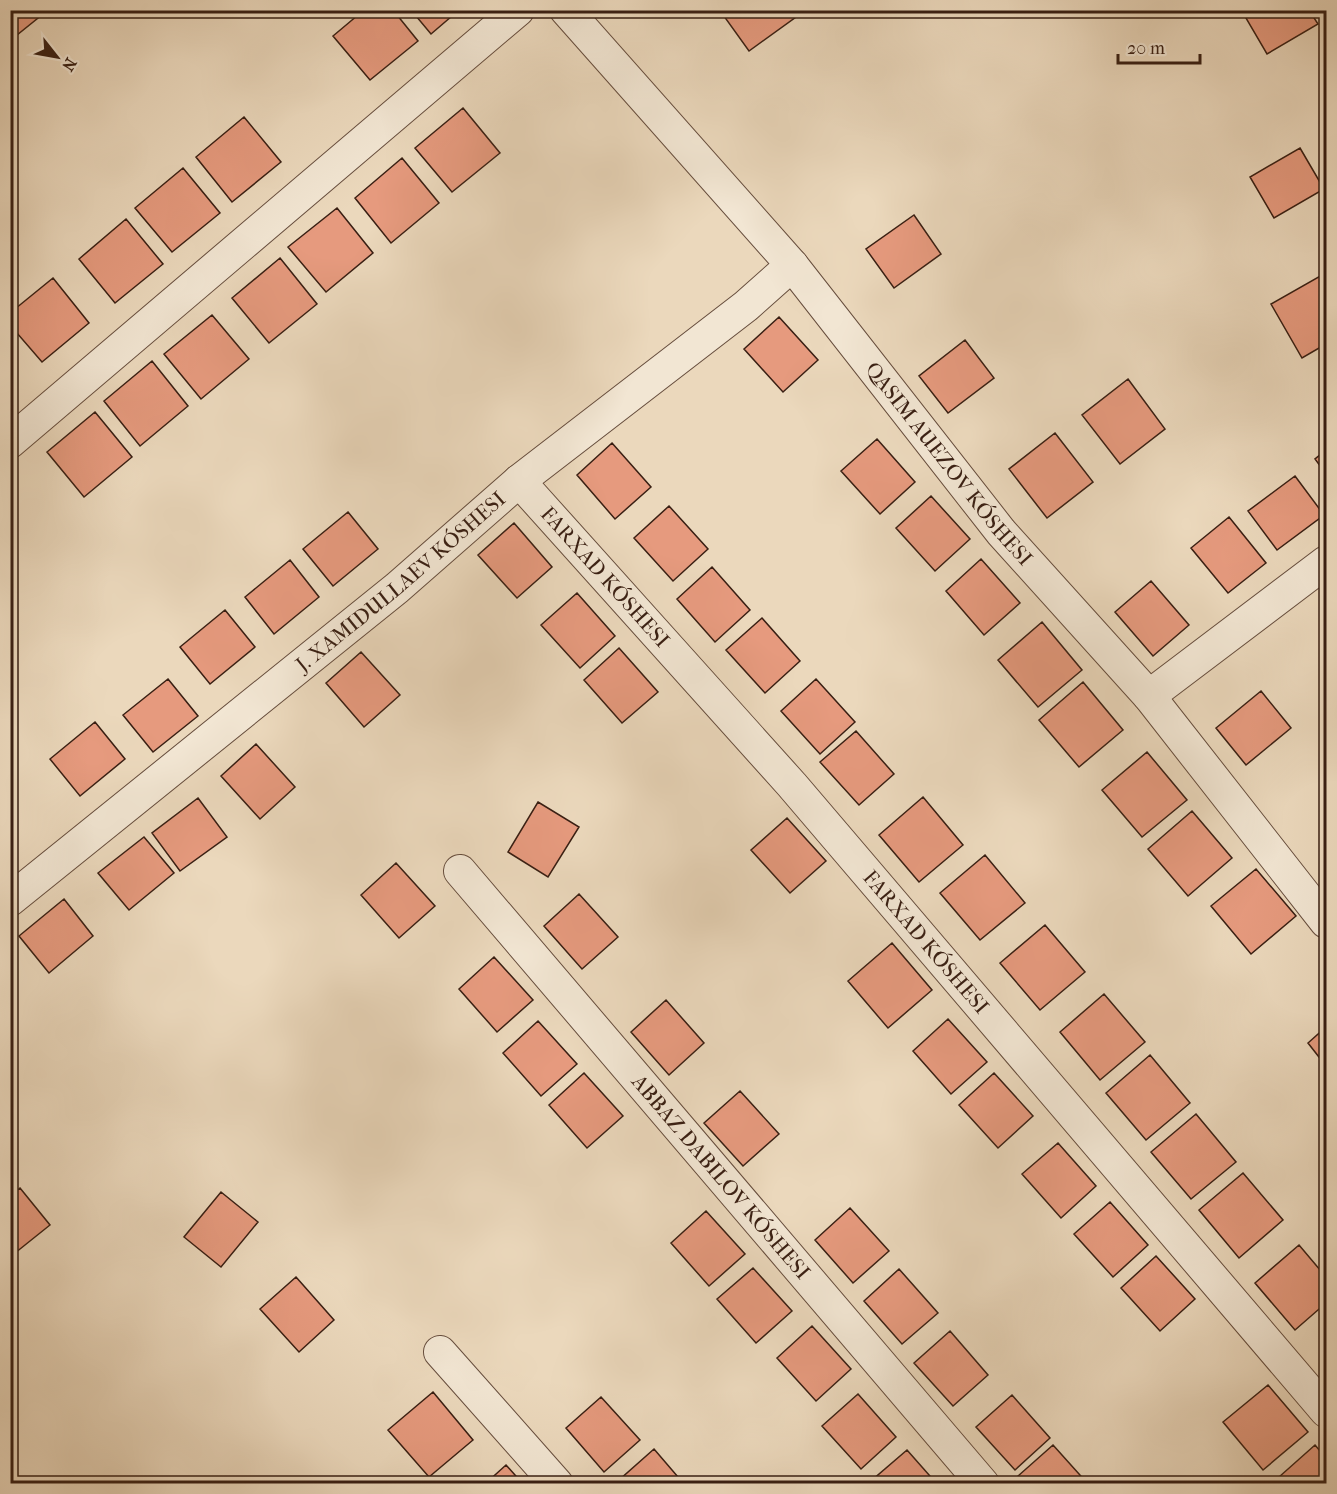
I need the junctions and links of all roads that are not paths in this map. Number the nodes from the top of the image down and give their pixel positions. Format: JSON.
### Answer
{"nodes":[{"id":1,"x":518,"y":10,"type":"edge"},
{"id":2,"x":566,"y":10,"type":"edge"},
{"id":3,"x":792,"y":265,"type":"junction"},
{"id":4,"x":10,"y":442,"type":"edge"},
{"id":5,"x":519,"y":481,"type":"junction"},
{"id":6,"x":1326,"y":562,"type":"edge"},
{"id":7,"x":1149,"y":696,"type":"junction"},
{"id":8,"x":460,"y":871,"type":"dead end"},
{"id":9,"x":10,"y":900,"type":"edge"},
{"id":10,"x":1326,"y":921,"type":"edge"},
{"id":11,"x":440,"y":1352,"type":"dead end"},
{"id":12,"x":1326,"y":1411,"type":"edge"},
{"id":13,"x":556,"y":1484,"type":"edge"},
{"id":14,"x":983,"y":1484,"type":"edge"}],
"edges":[{"from":1,"to":4,"type":"street"},
{"from":2,"to":3,"type":"street"},
{"from":3,"to":5,"type":"street","name":"J. XAMIDULLAEV KÓSHESI"},
{"from":3,"to":7,"type":"street"},
{"from":5,"to":9,"type":"street","name":"J. XAMIDULLAEV KÓSHESI"},
{"from":5,"to":12,"type":"street","name":"FARXAD KÓSHESI"},
{"from":6,"to":7,"type":"street"},
{"from":7,"to":10,"type":"street"},
{"from":8,"to":14,"type":"street"},
{"from":11,"to":13,"type":"street"}]}
